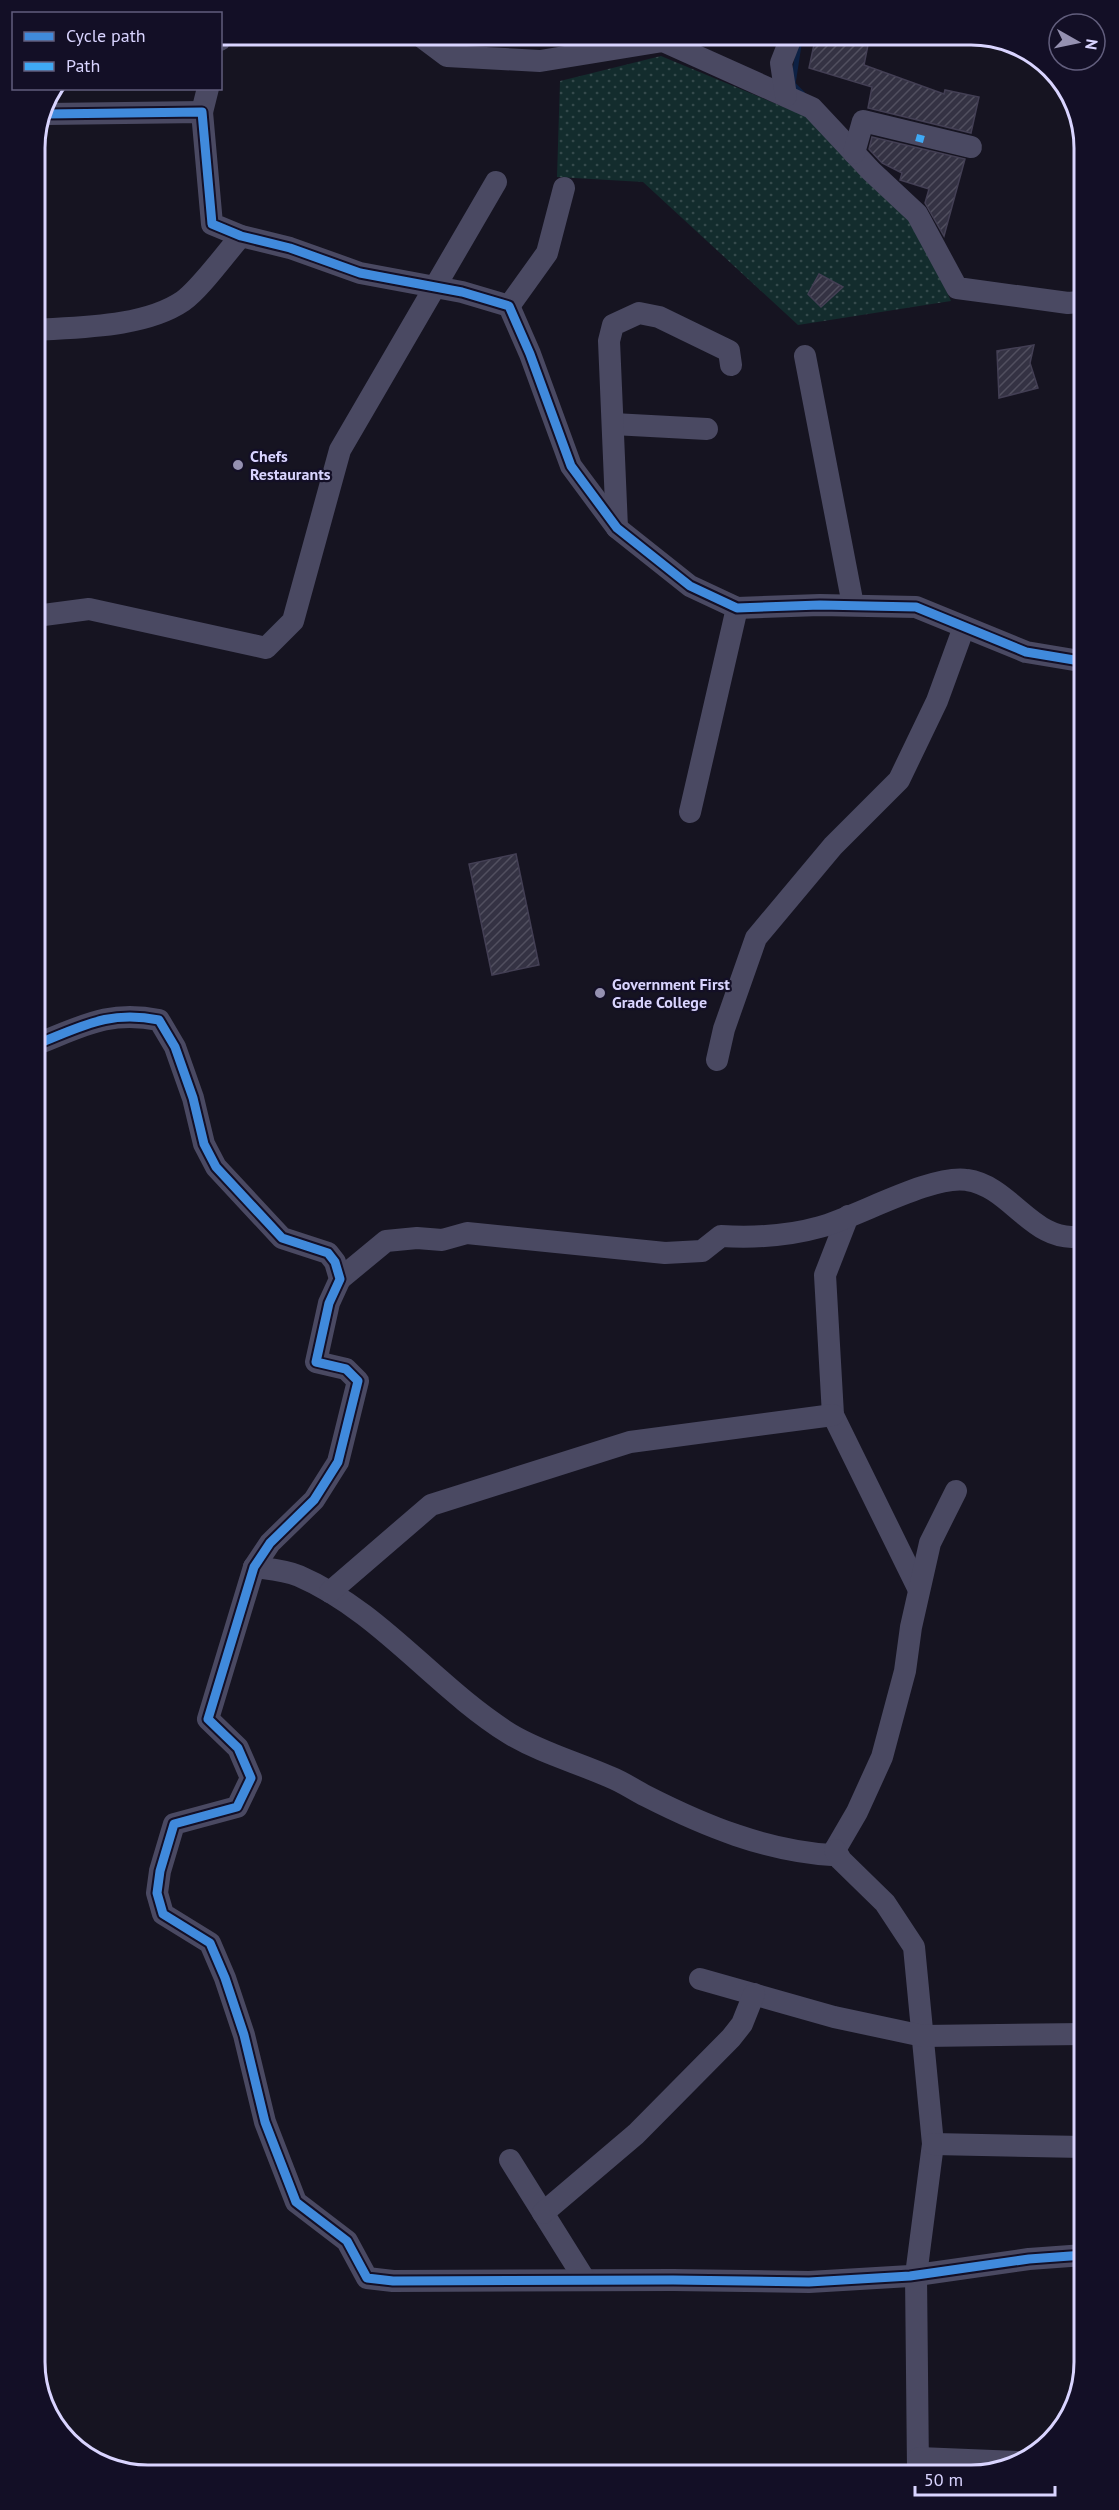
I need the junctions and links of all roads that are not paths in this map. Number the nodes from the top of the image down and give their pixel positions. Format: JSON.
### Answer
{"nodes":[{"id":1,"x":432,"y":45,"type":"edge"},
{"id":2,"x":644,"y":45,"type":"edge"},
{"id":3,"x":670,"y":45,"type":"edge"},
{"id":4,"x":788,"y":45,"type":"edge"},
{"id":5,"x":208,"y":90,"type":"edge"},
{"id":6,"x":786,"y":96,"type":"junction"},
{"id":7,"x":202,"y":112,"type":"junction"},
{"id":8,"x":52,"y":114,"type":"edge"},
{"id":9,"x":970,"y":147,"type":"dead end"},
{"id":10,"x":854,"y":153,"type":"junction"},
{"id":11,"x":496,"y":182,"type":"dead end"},
{"id":12,"x":564,"y":188,"type":"dead end"},
{"id":13,"x":241,"y":236,"type":"junction"},
{"id":14,"x":435,"y":287,"type":"junction"},
{"id":15,"x":1074,"y":302,"type":"edge"},
{"id":16,"x":509,"y":306,"type":"junction"},
{"id":17,"x":45,"y":329,"type":"edge"},
{"id":18,"x":805,"y":356,"type":"dead end"},
{"id":19,"x":731,"y":365,"type":"dead end"},
{"id":20,"x":613,"y":424,"type":"junction"},
{"id":21,"x":707,"y":429,"type":"dead end"},
{"id":22,"x":617,"y":528,"type":"junction"},
{"id":23,"x":853,"y":606,"type":"junction"},
{"id":24,"x":737,"y":608,"type":"junction"},
{"id":25,"x":45,"y":615,"type":"edge"},
{"id":26,"x":964,"y":627,"type":"junction"},
{"id":27,"x":1074,"y":660,"type":"edge"},
{"id":28,"x":690,"y":812,"type":"dead end"},
{"id":29,"x":45,"y":1041,"type":"edge"},
{"id":30,"x":717,"y":1060,"type":"dead end"},
{"id":31,"x":848,"y":1216,"type":"junction"},
{"id":32,"x":1074,"y":1238,"type":"edge"},
{"id":33,"x":340,"y":1280,"type":"junction"},
{"id":34,"x":833,"y":1415,"type":"junction"},
{"id":35,"x":956,"y":1491,"type":"dead end"},
{"id":36,"x":254,"y":1567,"type":"junction"},
{"id":37,"x":918,"y":1588,"type":"junction"},
{"id":38,"x":330,"y":1592,"type":"junction"},
{"id":39,"x":835,"y":1850,"type":"junction"},
{"id":40,"x":700,"y":1978,"type":"dead end"},
{"id":41,"x":754,"y":1994,"type":"junction"},
{"id":42,"x":1074,"y":2034,"type":"edge"},
{"id":43,"x":923,"y":2036,"type":"junction"},
{"id":44,"x":933,"y":2144,"type":"junction"},
{"id":45,"x":1074,"y":2147,"type":"edge"},
{"id":46,"x":510,"y":2160,"type":"dead end"},
{"id":47,"x":543,"y":2214,"type":"junction"},
{"id":48,"x":1074,"y":2256,"type":"edge"},
{"id":49,"x":916,"y":2275,"type":"junction"},
{"id":50,"x":585,"y":2280,"type":"junction"},
{"id":51,"x":993,"y":2463,"type":"edge"},
{"id":52,"x":919,"y":2464,"type":"edge"}],
"edges":[{"from":1,"to":2,"type":"street"},
{"from":3,"to":6,"type":"street"},
{"from":4,"to":6,"type":"street"},
{"from":5,"to":7,"type":"street"},
{"from":6,"to":10,"type":"street"},
{"from":7,"to":8,"type":"street"},
{"from":7,"to":13,"type":"street"},
{"from":9,"to":10,"type":"street"},
{"from":10,"to":15,"type":"street"},
{"from":11,"to":14,"type":"street"},
{"from":12,"to":16,"type":"street"},
{"from":13,"to":14,"type":"street"},
{"from":13,"to":17,"type":"street"},
{"from":14,"to":16,"type":"street"},
{"from":14,"to":25,"type":"street"},
{"from":16,"to":22,"type":"street"},
{"from":18,"to":23,"type":"street"},
{"from":19,"to":20,"type":"street"},
{"from":20,"to":21,"type":"street"},
{"from":20,"to":22,"type":"street"},
{"from":22,"to":24,"type":"street"},
{"from":23,"to":24,"type":"street"},
{"from":23,"to":26,"type":"street"},
{"from":24,"to":28,"type":"street"},
{"from":26,"to":27,"type":"street"},
{"from":26,"to":30,"type":"street"},
{"from":29,"to":33,"type":"street"},
{"from":31,"to":32,"type":"street"},
{"from":31,"to":33,"type":"street"},
{"from":31,"to":34,"type":"street"},
{"from":33,"to":36,"type":"street"},
{"from":34,"to":37,"type":"street"},
{"from":34,"to":38,"type":"street"},
{"from":35,"to":37,"type":"street"},
{"from":36,"to":38,"type":"street"},
{"from":36,"to":50,"type":"street"},
{"from":37,"to":39,"type":"street"},
{"from":38,"to":39,"type":"street"},
{"from":39,"to":43,"type":"street"},
{"from":40,"to":41,"type":"street"},
{"from":41,"to":43,"type":"street"},
{"from":41,"to":47,"type":"street"},
{"from":42,"to":43,"type":"street"},
{"from":43,"to":44,"type":"street"},
{"from":44,"to":45,"type":"street"},
{"from":44,"to":49,"type":"street"},
{"from":46,"to":47,"type":"street"},
{"from":47,"to":50,"type":"street"},
{"from":48,"to":49,"type":"street"},
{"from":49,"to":50,"type":"street"},
{"from":49,"to":52,"type":"street"},
{"from":51,"to":52,"type":"street"}]}
